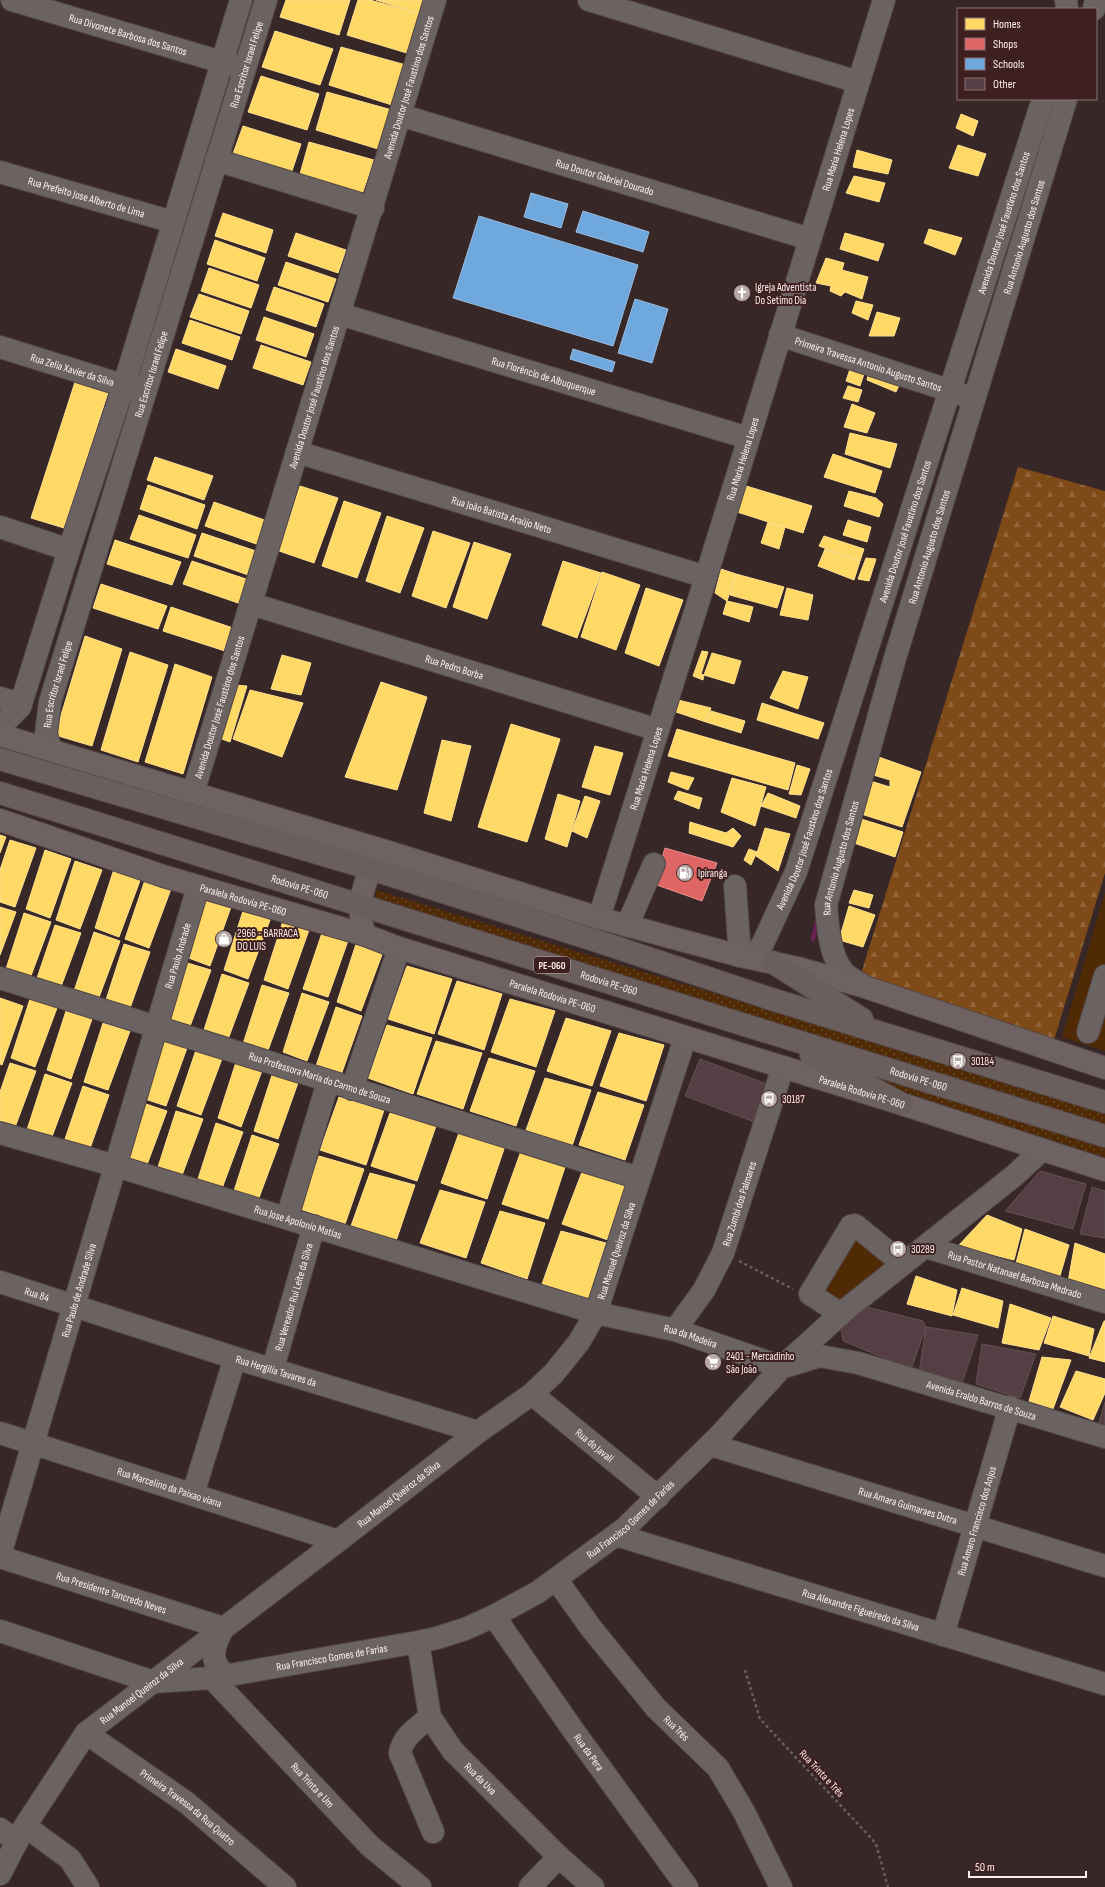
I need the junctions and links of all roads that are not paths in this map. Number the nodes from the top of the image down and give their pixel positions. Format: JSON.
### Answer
{"nodes":[{"id":1,"x":12,"y":0,"type":"edge"},
{"id":2,"x":241,"y":0,"type":"edge"},
{"id":3,"x":266,"y":0,"type":"edge"},
{"id":4,"x":435,"y":0,"type":"edge"},
{"id":5,"x":589,"y":0,"type":"edge"},
{"id":6,"x":884,"y":0,"type":"edge"},
{"id":7,"x":222,"y":62,"type":"junction"},
{"id":8,"x":244,"y":69,"type":"junction"},
{"id":9,"x":858,"y":82,"type":"junction"},
{"id":10,"x":1043,"y":100,"type":"edge"},
{"id":11,"x":1066,"y":100,"type":"edge"},
{"id":12,"x":400,"y":114,"type":"junction"},
{"id":13,"x":216,"y":160,"type":"junction"},
{"id":14,"x":0,"y":172,"type":"edge"},
{"id":15,"x":372,"y":208,"type":"junction"},
{"id":16,"x":173,"y":222,"type":"junction"},
{"id":17,"x":810,"y":239,"type":"junction"},
{"id":18,"x":340,"y":314,"type":"junction"},
{"id":19,"x":780,"y":335,"type":"junction"},
{"id":20,"x":0,"y":347,"type":"edge"},
{"id":21,"x":134,"y":388,"type":"junction"},
{"id":22,"x":962,"y":395,"type":"junction"},
{"id":23,"x":748,"y":438,"type":"junction"},
{"id":24,"x":297,"y":452,"type":"junction"},
{"id":25,"x":0,"y":527,"type":"edge"},
{"id":26,"x":69,"y":550,"type":"junction"},
{"id":27,"x":706,"y":577,"type":"junction"},
{"id":28,"x":252,"y":604,"type":"junction"},
{"id":29,"x":0,"y":698,"type":"edge"},
{"id":30,"x":21,"y":704,"type":"junction"},
{"id":31,"x":0,"y":727,"type":"edge"},
{"id":32,"x":658,"y":730,"type":"junction"},
{"id":33,"x":0,"y":735,"type":"edge"},
{"id":34,"x":51,"y":750,"type":"junction"},
{"id":35,"x":0,"y":759,"type":"edge"},
{"id":36,"x":0,"y":793,"type":"edge"},
{"id":37,"x":193,"y":793,"type":"junction"},
{"id":38,"x":0,"y":820,"type":"edge"},
{"id":39,"x":392,"y":853,"type":"junction"},
{"id":40,"x":654,"y":864,"type":"dead end"},
{"id":41,"x":371,"y":870,"type":"junction"},
{"id":42,"x":198,"y":886,"type":"junction"},
{"id":43,"x":735,"y":886,"type":"dead end"},
{"id":44,"x":360,"y":905,"type":"junction"},
{"id":45,"x":599,"y":918,"type":"junction"},
{"id":46,"x":627,"y":926,"type":"junction"},
{"id":47,"x":365,"y":935,"type":"junction"},
{"id":48,"x":399,"y":948,"type":"junction"},
{"id":49,"x":755,"y":958,"type":"junction"},
{"id":50,"x":1105,"y":976,"type":"edge"},
{"id":51,"x":0,"y":978,"type":"edge"},
{"id":52,"x":865,"y":987,"type":"junction"},
{"id":53,"x":158,"y":1026,"type":"junction"},
{"id":54,"x":1088,"y":1032,"type":"dead end"},
{"id":55,"x":772,"y":1033,"type":"junction"},
{"id":56,"x":883,"y":1033,"type":"junction"},
{"id":57,"x":685,"y":1038,"type":"junction"},
{"id":58,"x":783,"y":1067,"type":"junction"},
{"id":59,"x":1105,"y":1068,"type":"edge"},
{"id":60,"x":328,"y":1082,"type":"junction"},
{"id":61,"x":352,"y":1089,"type":"junction"},
{"id":62,"x":1105,"y":1102,"type":"edge"},
{"id":63,"x":902,"y":1104,"type":"junction"},
{"id":64,"x":0,"y":1134,"type":"edge"},
{"id":65,"x":1105,"y":1136,"type":"edge"},
{"id":66,"x":1042,"y":1150,"type":"junction"},
{"id":67,"x":116,"y":1166,"type":"junction"},
{"id":68,"x":1105,"y":1170,"type":"edge"},
{"id":69,"x":639,"y":1178,"type":"junction"},
{"id":70,"x":287,"y":1218,"type":"junction"},
{"id":71,"x":314,"y":1226,"type":"junction"},
{"id":72,"x":926,"y":1247,"type":"junction"},
{"id":73,"x":903,"y":1264,"type":"junction"},
{"id":74,"x":0,"y":1282,"type":"edge"},
{"id":75,"x":1105,"y":1302,"type":"edge"},
{"id":76,"x":74,"y":1306,"type":"junction"},
{"id":77,"x":596,"y":1312,"type":"junction"},
{"id":78,"x":836,"y":1319,"type":"junction"},
{"id":79,"x":675,"y":1330,"type":"junction"},
{"id":80,"x":235,"y":1358,"type":"junction"},
{"id":81,"x":858,"y":1363,"type":"junction"},
{"id":82,"x":273,"y":1368,"type":"junction"},
{"id":83,"x":782,"y":1368,"type":"junction"},
{"id":84,"x":532,"y":1394,"type":"junction"},
{"id":85,"x":1010,"y":1407,"type":"junction"},
{"id":86,"x":478,"y":1432,"type":"junction"},
{"id":87,"x":0,"y":1433,"type":"edge"},
{"id":88,"x":1105,"y":1437,"type":"edge"},
{"id":89,"x":33,"y":1444,"type":"junction"},
{"id":90,"x":711,"y":1445,"type":"junction"},
{"id":91,"x":192,"y":1494,"type":"junction"},
{"id":92,"x":658,"y":1497,"type":"junction"},
{"id":93,"x":975,"y":1526,"type":"junction"},
{"id":94,"x":616,"y":1535,"type":"junction"},
{"id":95,"x":338,"y":1542,"type":"junction"},
{"id":96,"x":0,"y":1556,"type":"edge"},
{"id":97,"x":1105,"y":1566,"type":"edge"},
{"id":98,"x":556,"y":1579,"type":"junction"},
{"id":99,"x":494,"y":1616,"type":"junction"},
{"id":100,"x":223,"y":1628,"type":"junction"},
{"id":101,"x":0,"y":1631,"type":"edge"},
{"id":102,"x":943,"y":1635,"type":"junction"},
{"id":103,"x":418,"y":1642,"type":"junction"},
{"id":104,"x":219,"y":1676,"type":"junction"},
{"id":105,"x":153,"y":1682,"type":"junction"},
{"id":106,"x":1105,"y":1684,"type":"edge"},
{"id":107,"x":430,"y":1717,"type":"junction"},
{"id":108,"x":86,"y":1733,"type":"junction"},
{"id":109,"x":14,"y":1832,"type":"edge"},
{"id":110,"x":433,"y":1832,"type":"dead end"},
{"id":111,"x":559,"y":1857,"type":"junction"},
{"id":112,"x":0,"y":1874,"type":"edge"},
{"id":113,"x":88,"y":1887,"type":"edge"},
{"id":114,"x":285,"y":1887,"type":"edge"},
{"id":115,"x":420,"y":1887,"type":"edge"},
{"id":116,"x":530,"y":1887,"type":"edge"},
{"id":117,"x":593,"y":1887,"type":"edge"},
{"id":118,"x":687,"y":1887,"type":"edge"},
{"id":119,"x":782,"y":1887,"type":"edge"}],
"edges":[{"from":1,"to":7,"type":"street","name":"Rua Divonete Barbosa dos Santos"},
{"from":2,"to":7,"type":"street","name":"Rua Escritor Israel Felipe"},
{"from":3,"to":8,"type":"street","name":"Rua Escritor Israel Felipe"},
{"from":4,"to":12,"type":"street","name":"Avenida Doutor José Faustino dos Santos"},
{"from":5,"to":9,"type":"street"},
{"from":6,"to":9,"type":"street","name":"Rua Maria Helena Lopes"},
{"from":7,"to":8,"type":"street","name":"Rua Divonete Barbosa dos Santos"},
{"from":7,"to":16,"type":"street","name":"Rua Escritor Israel Felipe"},
{"from":8,"to":13,"type":"street","name":"Rua Escritor Israel Felipe"},
{"from":9,"to":17,"type":"street","name":"Rua Maria Helena Lopes"},
{"from":10,"to":22,"type":"street","name":"Avenida Doutor José Faustino dos Santos"},
{"from":11,"to":22,"type":"street","name":"Rua Antonio Augusto dos Santos"},
{"from":12,"to":15,"type":"street","name":"Avenida Doutor José Faustino dos Santos"},
{"from":12,"to":17,"type":"street","name":"Rua Doutor Gabriel Dourado"},
{"from":13,"to":15,"type":"street"},
{"from":13,"to":21,"type":"street","name":"Rua Escritor Israel Felipe"},
{"from":14,"to":16,"type":"street","name":"Rua Prefeito Jose Alberto de Lima"},
{"from":15,"to":18,"type":"street","name":"Avenida Doutor José Faustino dos Santos"},
{"from":16,"to":21,"type":"street","name":"Rua Escritor Israel Felipe"},
{"from":17,"to":19,"type":"street","name":"Rua Maria Helena Lopes"},
{"from":18,"to":23,"type":"street","name":"Rua Florêncio de Albuquerque"},
{"from":18,"to":24,"type":"street","name":"Avenida Doutor José Faustino dos Santos"},
{"from":19,"to":22,"type":"street","name":"Primeira Travessa Antonio Augusto Santos"},
{"from":19,"to":23,"type":"street","name":"Rua Maria Helena Lopes"},
{"from":20,"to":21,"type":"street","name":"Rua Zelia Xavier da Silva"},
{"from":21,"to":26,"type":"street","name":"Rua Escritor Israel Felipe"},
{"from":21,"to":34,"type":"street","name":"Rua Escritor Israel Felipe"},
{"from":22,"to":49,"type":"street","name":"Avenida Doutor José Faustino dos Santos"},
{"from":22,"to":52,"type":"street","name":"Rua Antonio Augusto dos Santos"},
{"from":23,"to":27,"type":"street","name":"Rua Maria Helena Lopes"},
{"from":24,"to":27,"type":"street","name":"Rua João Batista Araújo Neto"},
{"from":24,"to":28,"type":"street","name":"Avenida Doutor José Faustino dos Santos"},
{"from":25,"to":26,"type":"street"},
{"from":26,"to":30,"type":"street","name":"Rua Escritor Israel Felipe"},
{"from":27,"to":32,"type":"street","name":"Rua Maria Helena Lopes"},
{"from":28,"to":32,"type":"street","name":"Rua Pedro Borba"},
{"from":28,"to":37,"type":"street","name":"Avenida Doutor José Faustino dos Santos"},
{"from":29,"to":30,"type":"street"},
{"from":30,"to":31,"type":"street","name":"Rua Escritor Israel Felipe"},
{"from":32,"to":45,"type":"street","name":"Rua Maria Helena Lopes"},
{"from":33,"to":34,"type":"main road"},
{"from":34,"to":37,"type":"main road"},
{"from":35,"to":41,"type":"highway"},
{"from":36,"to":44,"type":"highway","name":"Rodovia PE-060","number":"PE-060"},
{"from":37,"to":39,"type":"main road"},
{"from":38,"to":42,"type":"main road","name":"Paralela Rodovia PE-060"},
{"from":39,"to":41,"type":"main road"},
{"from":39,"to":45,"type":"main road"},
{"from":40,"to":46,"type":"street"},
{"from":41,"to":44,"type":"main road"},
{"from":41,"to":56,"type":"highway"},
{"from":42,"to":47,"type":"main road","name":"Paralela Rodovia PE-060"},
{"from":42,"to":53,"type":"street","name":"Rua Paulo Andrade"},
{"from":43,"to":49,"type":"street"},
{"from":44,"to":47,"type":"main road"},
{"from":44,"to":55,"type":"highway","name":"Rodovia PE-060","number":"PE-060"},
{"from":45,"to":46,"type":"main road"},
{"from":46,"to":49,"type":"main road"},
{"from":47,"to":48,"type":"main road","name":"Paralela Rodovia PE-060"},
{"from":48,"to":57,"type":"main road","name":"Paralela Rodovia PE-060"},
{"from":48,"to":61,"type":"street"},
{"from":49,"to":52,"type":"main road"},
{"from":49,"to":56,"type":"highway"},
{"from":50,"to":54,"type":"street"},
{"from":51,"to":53,"type":"street","name":"Rua Professora Maria do Carmo de Souza"},
{"from":52,"to":59,"type":"main road"},
{"from":53,"to":60,"type":"street","name":"Rua Professora Maria do Carmo de Souza"},
{"from":53,"to":67,"type":"street","name":"Rua Paulo de Andrade Silva"},
{"from":55,"to":63,"type":"highway"},
{"from":55,"to":65,"type":"highway","name":"Rodovia PE-060","number":"PE-060"},
{"from":56,"to":62,"type":"highway"},
{"from":57,"to":58,"type":"main road","name":"Paralela Rodovia PE-060"},
{"from":57,"to":69,"type":"street","name":"Rua Manoel Queiroz da Silva"},
{"from":58,"to":63,"type":"main road","name":"Paralela Rodovia PE-060"},
{"from":58,"to":79,"type":"street","name":"Rua Zumbi dos Palmares"},
{"from":60,"to":61,"type":"street","name":"Rua Professora Maria do Carmo de Souza"},
{"from":60,"to":70,"type":"street"},
{"from":61,"to":69,"type":"street","name":"Rua Professora Maria do Carmo de Souza"},
{"from":63,"to":66,"type":"main road","name":"Paralela Rodovia PE-060"},
{"from":64,"to":67,"type":"street","name":"Rua Jose Apolonio Matias"},
{"from":66,"to":68,"type":"main road","name":"Paralela Rodovia PE-060"},
{"from":66,"to":72,"type":"street","name":"Rua Francisco Gomes de Farias"},
{"from":67,"to":70,"type":"street","name":"Rua Jose Apolonio Matias"},
{"from":67,"to":76,"type":"street","name":"Rua Paulo de Andrade Silva"},
{"from":69,"to":77,"type":"street","name":"Rua Manoel Queiroz da Silva"},
{"from":70,"to":71,"type":"street","name":"Rua Jose Apolonio Matias"},
{"from":71,"to":77,"type":"street","name":"Rua Jose Apolonio Matias"},
{"from":71,"to":82,"type":"street","name":"Rua Vereador Rui Leite da Silva"},
{"from":72,"to":73,"type":"street","name":"Rua Francisco Gomes de Farias"},
{"from":72,"to":75,"type":"street","name":"Rua Pastor Natanael Barbosa Medrado"},
{"from":73,"to":78,"type":"street","name":"Rua Francisco Gomes de Farias"},
{"from":73,"to":78,"type":"street"},
{"from":74,"to":76,"type":"street","name":"Rua 84"},
{"from":76,"to":80,"type":"street","name":"Rua Hergilia Tavares da"},
{"from":76,"to":89,"type":"street","name":"Rua Paulo de Andrade Silva"},
{"from":77,"to":79,"type":"street","name":"Rua da Madeira"},
{"from":77,"to":84,"type":"street","name":"Rua Manoel Queiroz da Silva"},
{"from":78,"to":81,"type":"street","name":"Avenida Eraldo Barros de Souza"},
{"from":78,"to":83,"type":"street","name":"Rua Francisco Gomes de Farias"},
{"from":79,"to":83,"type":"street","name":"Rua da Madeira"},
{"from":80,"to":82,"type":"street","name":"Rua Hergilia Tavares da"},
{"from":80,"to":91,"type":"street"},
{"from":81,"to":83,"type":"street","name":"Avenida Eraldo Barros de Souza"},
{"from":81,"to":85,"type":"street","name":"Avenida Eraldo Barros de Souza"},
{"from":82,"to":86,"type":"street","name":"Rua Hergilia Tavares da"},
{"from":83,"to":90,"type":"street","name":"Rua Francisco Gomes de Farias"},
{"from":84,"to":86,"type":"street","name":"Rua Manoel Queiroz da Silva"},
{"from":84,"to":92,"type":"street","name":"Rua do Javali"},
{"from":85,"to":88,"type":"street","name":"Avenida Eraldo Barros de Souza"},
{"from":85,"to":93,"type":"street","name":"Rua Amaro Francisco dos Anjos"},
{"from":86,"to":95,"type":"street","name":"Rua Manoel Queiroz da Silva"},
{"from":87,"to":89,"type":"street","name":"Rua Marcelino da Paixao viana"},
{"from":89,"to":91,"type":"street","name":"Rua Marcelino da Paixao viana"},
{"from":89,"to":96,"type":"street","name":"Rua Paulo de Andrade Silva"},
{"from":90,"to":92,"type":"street","name":"Rua Francisco Gomes de Farias"},
{"from":90,"to":93,"type":"street","name":"Rua Amara Guimaraes Dutra"},
{"from":91,"to":95,"type":"street","name":"Rua Marcelino da Paixao viana"},
{"from":92,"to":94,"type":"street","name":"Rua Francisco Gomes de Farias"},
{"from":93,"to":97,"type":"street","name":"Rua Amara Guimaraes Dutra"},
{"from":93,"to":102,"type":"street","name":"Rua Amaro Francisco dos Anjos"},
{"from":94,"to":98,"type":"street","name":"Rua Francisco Gomes de Farias"},
{"from":94,"to":102,"type":"street","name":"Rua Alexandre Figueiredo da Silva"},
{"from":95,"to":100,"type":"street","name":"Rua Manoel Queiroz da Silva"},
{"from":96,"to":100,"type":"street","name":"Rua Presidente Tancredo Neves"},
{"from":98,"to":99,"type":"street","name":"Rua Francisco Gomes de Farias"},
{"from":98,"to":119,"type":"street","name":"Rua Três"},
{"from":99,"to":103,"type":"street","name":"Rua Francisco Gomes de Farias"},
{"from":99,"to":118,"type":"street","name":"Rua da Pera"},
{"from":100,"to":104,"type":"street","name":"Rua Trinta e Um"},
{"from":100,"to":105,"type":"street","name":"Rua Manoel Queiroz da Silva"},
{"from":101,"to":105,"type":"street"},
{"from":102,"to":106,"type":"street","name":"Rua Alexandre Figueiredo da Silva"},
{"from":103,"to":104,"type":"street","name":"Rua Francisco Gomes de Farias"},
{"from":103,"to":107,"type":"street","name":"Rua da Uva"},
{"from":104,"to":105,"type":"street","name":"Rua Francisco Gomes de Farias"},
{"from":104,"to":115,"type":"street","name":"Rua Trinta e Um"},
{"from":105,"to":108,"type":"street","name":"Rua Manoel Queiroz da Silva"},
{"from":107,"to":110,"type":"street"},
{"from":107,"to":111,"type":"street","name":"Rua da Uva"},
{"from":108,"to":109,"type":"street","name":"Rua Manoel Queiroz da Silva"},
{"from":108,"to":114,"type":"street","name":"Primeira Travessa da Rua Quatro"},
{"from":109,"to":112,"type":"street","name":"Rua Manoel Queiroz da Silva"},
{"from":109,"to":113,"type":"street"},
{"from":111,"to":116,"type":"street"},
{"from":111,"to":117,"type":"street","name":"Rua da Uva"}]}
